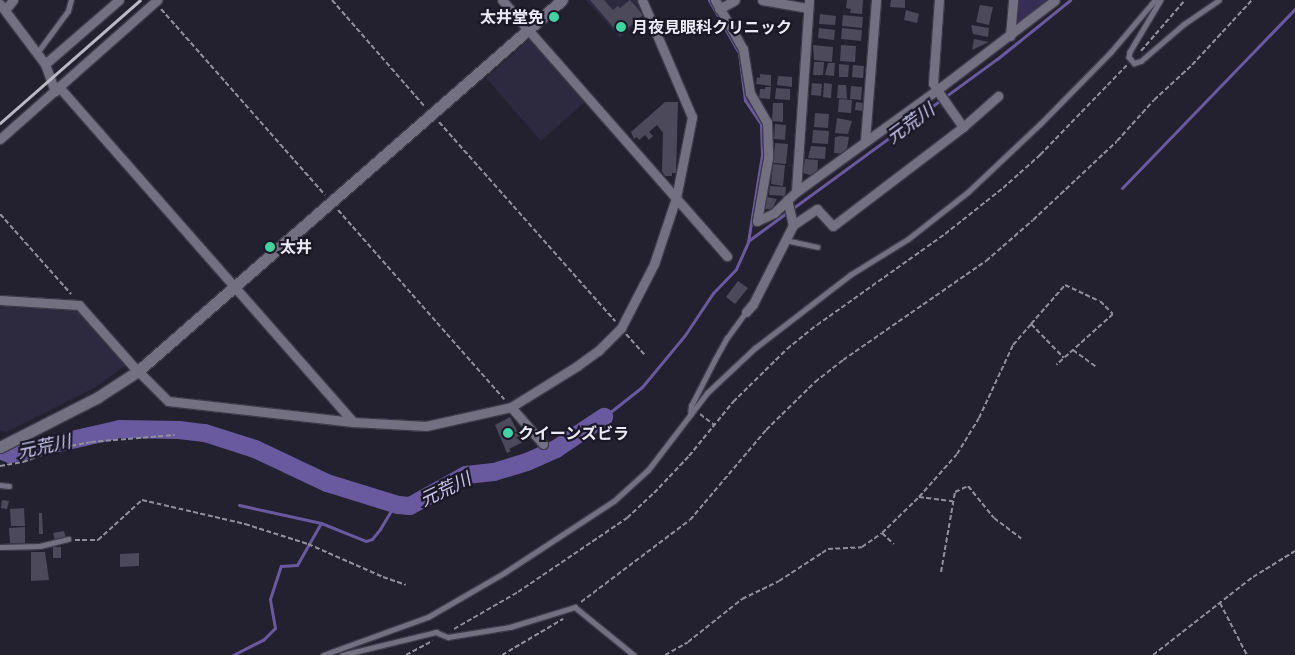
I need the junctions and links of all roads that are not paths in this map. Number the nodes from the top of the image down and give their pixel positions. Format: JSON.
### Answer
{"nodes":[{"id":1,"x":13,"y":0,"type":"edge"},
{"id":2,"x":71,"y":0,"type":"edge"},
{"id":3,"x":119,"y":0,"type":"edge"},
{"id":4,"x":158,"y":0,"type":"edge"},
{"id":5,"x":503,"y":0,"type":"edge"},
{"id":6,"x":562,"y":0,"type":"edge"},
{"id":7,"x":642,"y":0,"type":"edge"},
{"id":8,"x":735,"y":0,"type":"edge"},
{"id":9,"x":762,"y":0,"type":"edge"},
{"id":10,"x":876,"y":0,"type":"edge"},
{"id":11,"x":939,"y":0,"type":"edge"},
{"id":12,"x":1012,"y":0,"type":"edge"},
{"id":13,"x":1055,"y":0,"type":"edge"},
{"id":14,"x":1155,"y":0,"type":"edge"},
{"id":15,"x":1161,"y":0,"type":"edge"},
{"id":16,"x":1219,"y":0,"type":"edge"},
{"id":17,"x":717,"y":4,"type":"edge"},
{"id":18,"x":808,"y":4,"type":"edge"},
{"id":19,"x":3,"y":7,"type":"edge"},
{"id":20,"x":529,"y":30,"type":"junction"},
{"id":21,"x":1010,"y":36,"type":"junction"},
{"id":22,"x":37,"y":53,"type":"junction"},
{"id":23,"x":44,"y":64,"type":"junction"},
{"id":24,"x":57,"y":89,"type":"junction"},
{"id":25,"x":938,"y":92,"type":"junction"},
{"id":26,"x":998,"y":96,"type":"dead end"},
{"id":27,"x":963,"y":127,"type":"junction"},
{"id":28,"x":0,"y":139,"type":"edge"},
{"id":29,"x":865,"y":140,"type":"junction"},
{"id":30,"x":796,"y":192,"type":"junction"},
{"id":31,"x":676,"y":198,"type":"junction"},
{"id":32,"x":788,"y":203,"type":"junction"},
{"id":33,"x":793,"y":222,"type":"junction"},
{"id":34,"x":785,"y":240,"type":"junction"},
{"id":35,"x":817,"y":247,"type":"dead end"},
{"id":36,"x":727,"y":256,"type":"dead end"},
{"id":37,"x":235,"y":288,"type":"junction"},
{"id":38,"x":0,"y":300,"type":"edge"},
{"id":39,"x":746,"y":312,"type":"joint"},
{"id":40,"x":138,"y":371,"type":"junction"},
{"id":41,"x":511,"y":407,"type":"junction"},
{"id":42,"x":690,"y":415,"type":"junction"},
{"id":43,"x":353,"y":422,"type":"junction"},
{"id":44,"x":543,"y":444,"type":"dead end"},
{"id":45,"x":3,"y":446,"type":"edge"},
{"id":46,"x":0,"y":485,"type":"edge"},
{"id":47,"x":9,"y":486,"type":"dead end"},
{"id":48,"x":68,"y":539,"type":"road end"},
{"id":49,"x":0,"y":548,"type":"edge"},
{"id":50,"x":323,"y":655,"type":"edge"},
{"id":51,"x":342,"y":655,"type":"edge"},
{"id":52,"x":634,"y":655,"type":"edge"}],
"edges":[{"from":1,"to":19,"type":"street"},
{"from":2,"to":22,"type":"lane"},
{"from":3,"to":23,"type":"street"},
{"from":4,"to":24,"type":"street"},
{"from":5,"to":20,"type":"street"},
{"from":6,"to":20,"type":"street"},
{"from":7,"to":31,"type":"street"},
{"from":8,"to":17,"type":"street"},
{"from":9,"to":18,"type":"street"},
{"from":10,"to":29,"type":"street"},
{"from":11,"to":25,"type":"street"},
{"from":12,"to":21,"type":"street"},
{"from":13,"to":21,"type":"street"},
{"from":14,"to":42,"type":"lane"},
{"from":15,"to":16,"type":"lane"},
{"from":17,"to":32,"type":"street"},
{"from":18,"to":30,"type":"street"},
{"from":19,"to":22,"type":"street"},
{"from":20,"to":31,"type":"street"},
{"from":20,"to":37,"type":"street"},
{"from":21,"to":25,"type":"street"},
{"from":22,"to":23,"type":"street"},
{"from":23,"to":24,"type":"street"},
{"from":24,"to":28,"type":"street"},
{"from":24,"to":37,"type":"street"},
{"from":25,"to":27,"type":"street"},
{"from":25,"to":29,"type":"street"},
{"from":26,"to":27,"type":"street"},
{"from":27,"to":33,"type":"street"},
{"from":29,"to":30,"type":"street"},
{"from":30,"to":32,"type":"street"},
{"from":31,"to":36,"type":"street"},
{"from":31,"to":41,"type":"street"},
{"from":32,"to":33,"type":"street"},
{"from":33,"to":34,"type":"street"},
{"from":34,"to":35,"type":"lane"},
{"from":34,"to":39,"type":"street"},
{"from":37,"to":40,"type":"street"},
{"from":37,"to":43,"type":"street"},
{"from":38,"to":40,"type":"street"},
{"from":39,"to":42,"type":"lane"},
{"from":40,"to":43,"type":"street"},
{"from":40,"to":45,"type":"street"},
{"from":41,"to":43,"type":"street"},
{"from":41,"to":44,"type":"street"},
{"from":42,"to":50,"type":"lane"},
{"from":46,"to":47,"type":"lane"},
{"from":48,"to":49,"type":"lane"},
{"from":51,"to":52,"type":"lane"}]}
